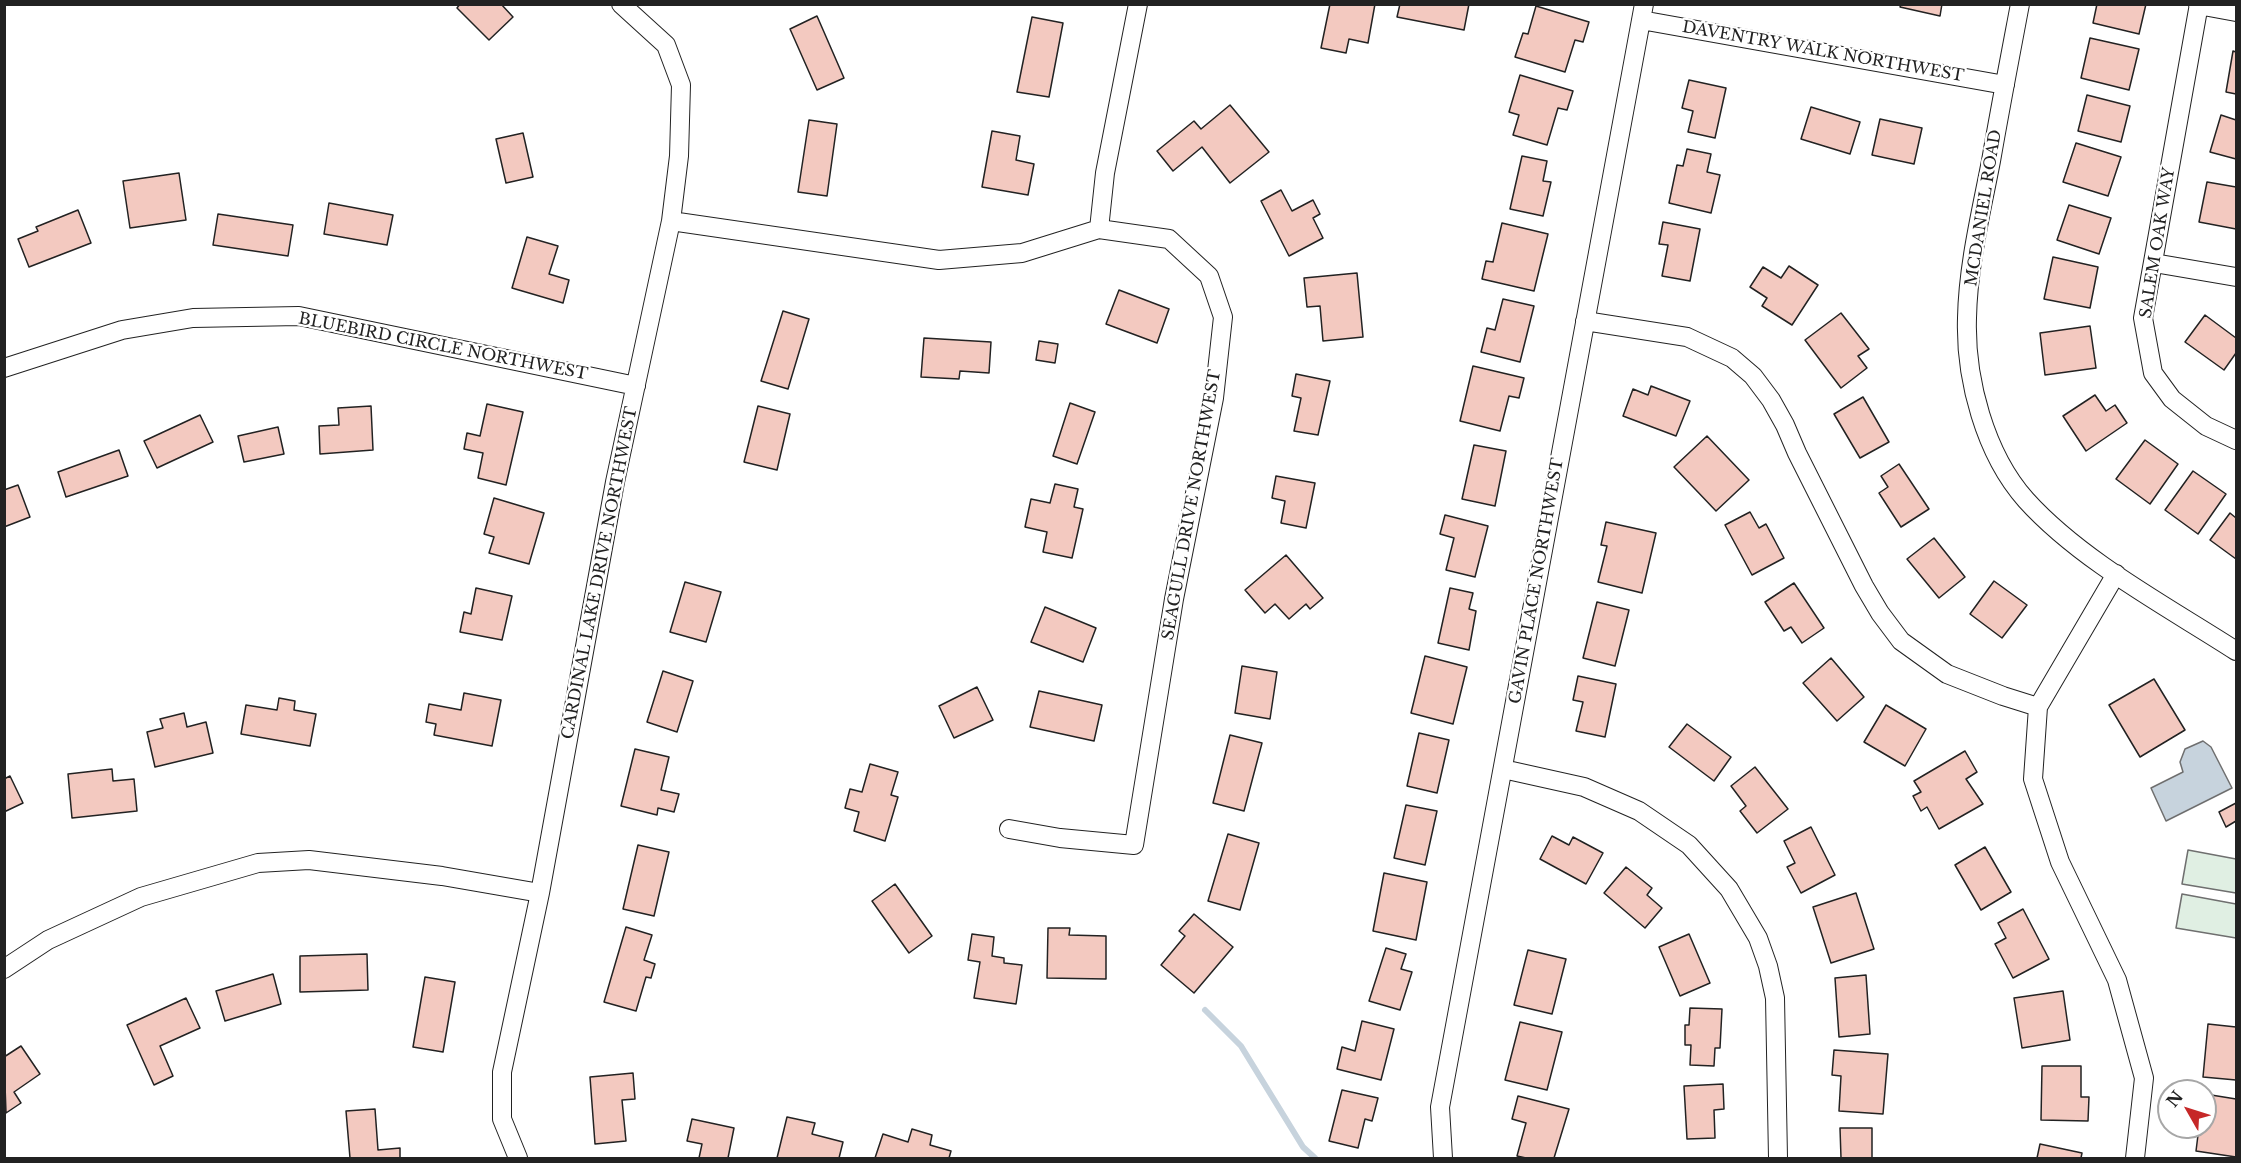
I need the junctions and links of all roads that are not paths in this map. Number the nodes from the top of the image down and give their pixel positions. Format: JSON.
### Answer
{"nodes":[{"id":1,"x":621,"y":4,"type":"edge"},
{"id":2,"x":1138,"y":4,"type":"edge"},
{"id":3,"x":2020,"y":4,"type":"edge"},
{"id":4,"x":2198,"y":5,"type":"edge"},
{"id":5,"x":1642,"y":12,"type":"edge"},
{"id":6,"x":2236,"y":12,"type":"edge"},
{"id":7,"x":2005,"y":85,"type":"junction"},
{"id":8,"x":671,"y":221,"type":"junction"},
{"id":9,"x":1099,"y":229,"type":"junction"},
{"id":10,"x":2154,"y":263,"type":"junction"},
{"id":11,"x":2236,"y":277,"type":"edge"},
{"id":12,"x":1585,"y":321,"type":"junction"},
{"id":13,"x":4,"y":368,"type":"edge"},
{"id":14,"x":636,"y":386,"type":"junction"},
{"id":15,"x":2236,"y":440,"type":"edge"},
{"id":16,"x":2116,"y":574,"type":"junction"},
{"id":17,"x":2236,"y":651,"type":"edge"},
{"id":18,"x":2038,"y":707,"type":"junction"},
{"id":19,"x":1503,"y":769,"type":"junction"},
{"id":20,"x":1009,"y":829,"type":"dead end"},
{"id":21,"x":540,"y":893,"type":"junction"},
{"id":22,"x":4,"y":969,"type":"edge"},
{"id":23,"x":518,"y":1158,"type":"edge"},
{"id":24,"x":1443,"y":1158,"type":"edge"},
{"id":25,"x":1778,"y":1158,"type":"edge"},
{"id":26,"x":2135,"y":1158,"type":"edge"}],
"edges":[{"from":1,"to":8,"type":"street","name":"CARDINAL LAKE DRIVE NORTHWEST"},
{"from":2,"to":9,"type":"street"},
{"from":3,"to":7,"type":"street","name":"MCDANIEL ROAD"},
{"from":4,"to":6,"type":"street"},
{"from":4,"to":10,"type":"street","name":"SALEM OAK WAY"},
{"from":5,"to":7,"type":"street","name":"DAVENTRY WALK NORTHWEST"},
{"from":5,"to":12,"type":"street","name":"GAVIN PLACE NORTHWEST"},
{"from":7,"to":16,"type":"street","name":"MCDANIEL ROAD"},
{"from":8,"to":9,"type":"street","name":"SEAGULL DRIVE NORTHWEST"},
{"from":8,"to":14,"type":"street","name":"CARDINAL LAKE DRIVE NORTHWEST"},
{"from":9,"to":20,"type":"street","name":"SEAGULL DRIVE NORTHWEST"},
{"from":10,"to":11,"type":"street"},
{"from":10,"to":15,"type":"street","name":"SALEM OAK WAY"},
{"from":12,"to":18,"type":"street"},
{"from":12,"to":19,"type":"street","name":"GAVIN PLACE NORTHWEST"},
{"from":13,"to":14,"type":"street","name":"BLUEBIRD CIRCLE NORTHWEST"},
{"from":14,"to":21,"type":"street","name":"CARDINAL LAKE DRIVE NORTHWEST"},
{"from":16,"to":17,"type":"street","name":"MCDANIEL ROAD"},
{"from":16,"to":18,"type":"street"},
{"from":18,"to":26,"type":"street"},
{"from":19,"to":24,"type":"street","name":"GAVIN PLACE NORTHWEST"},
{"from":19,"to":25,"type":"street"},
{"from":21,"to":22,"type":"street"},
{"from":21,"to":23,"type":"street","name":"CARDINAL LAKE DRIVE NORTHWEST"}]}
